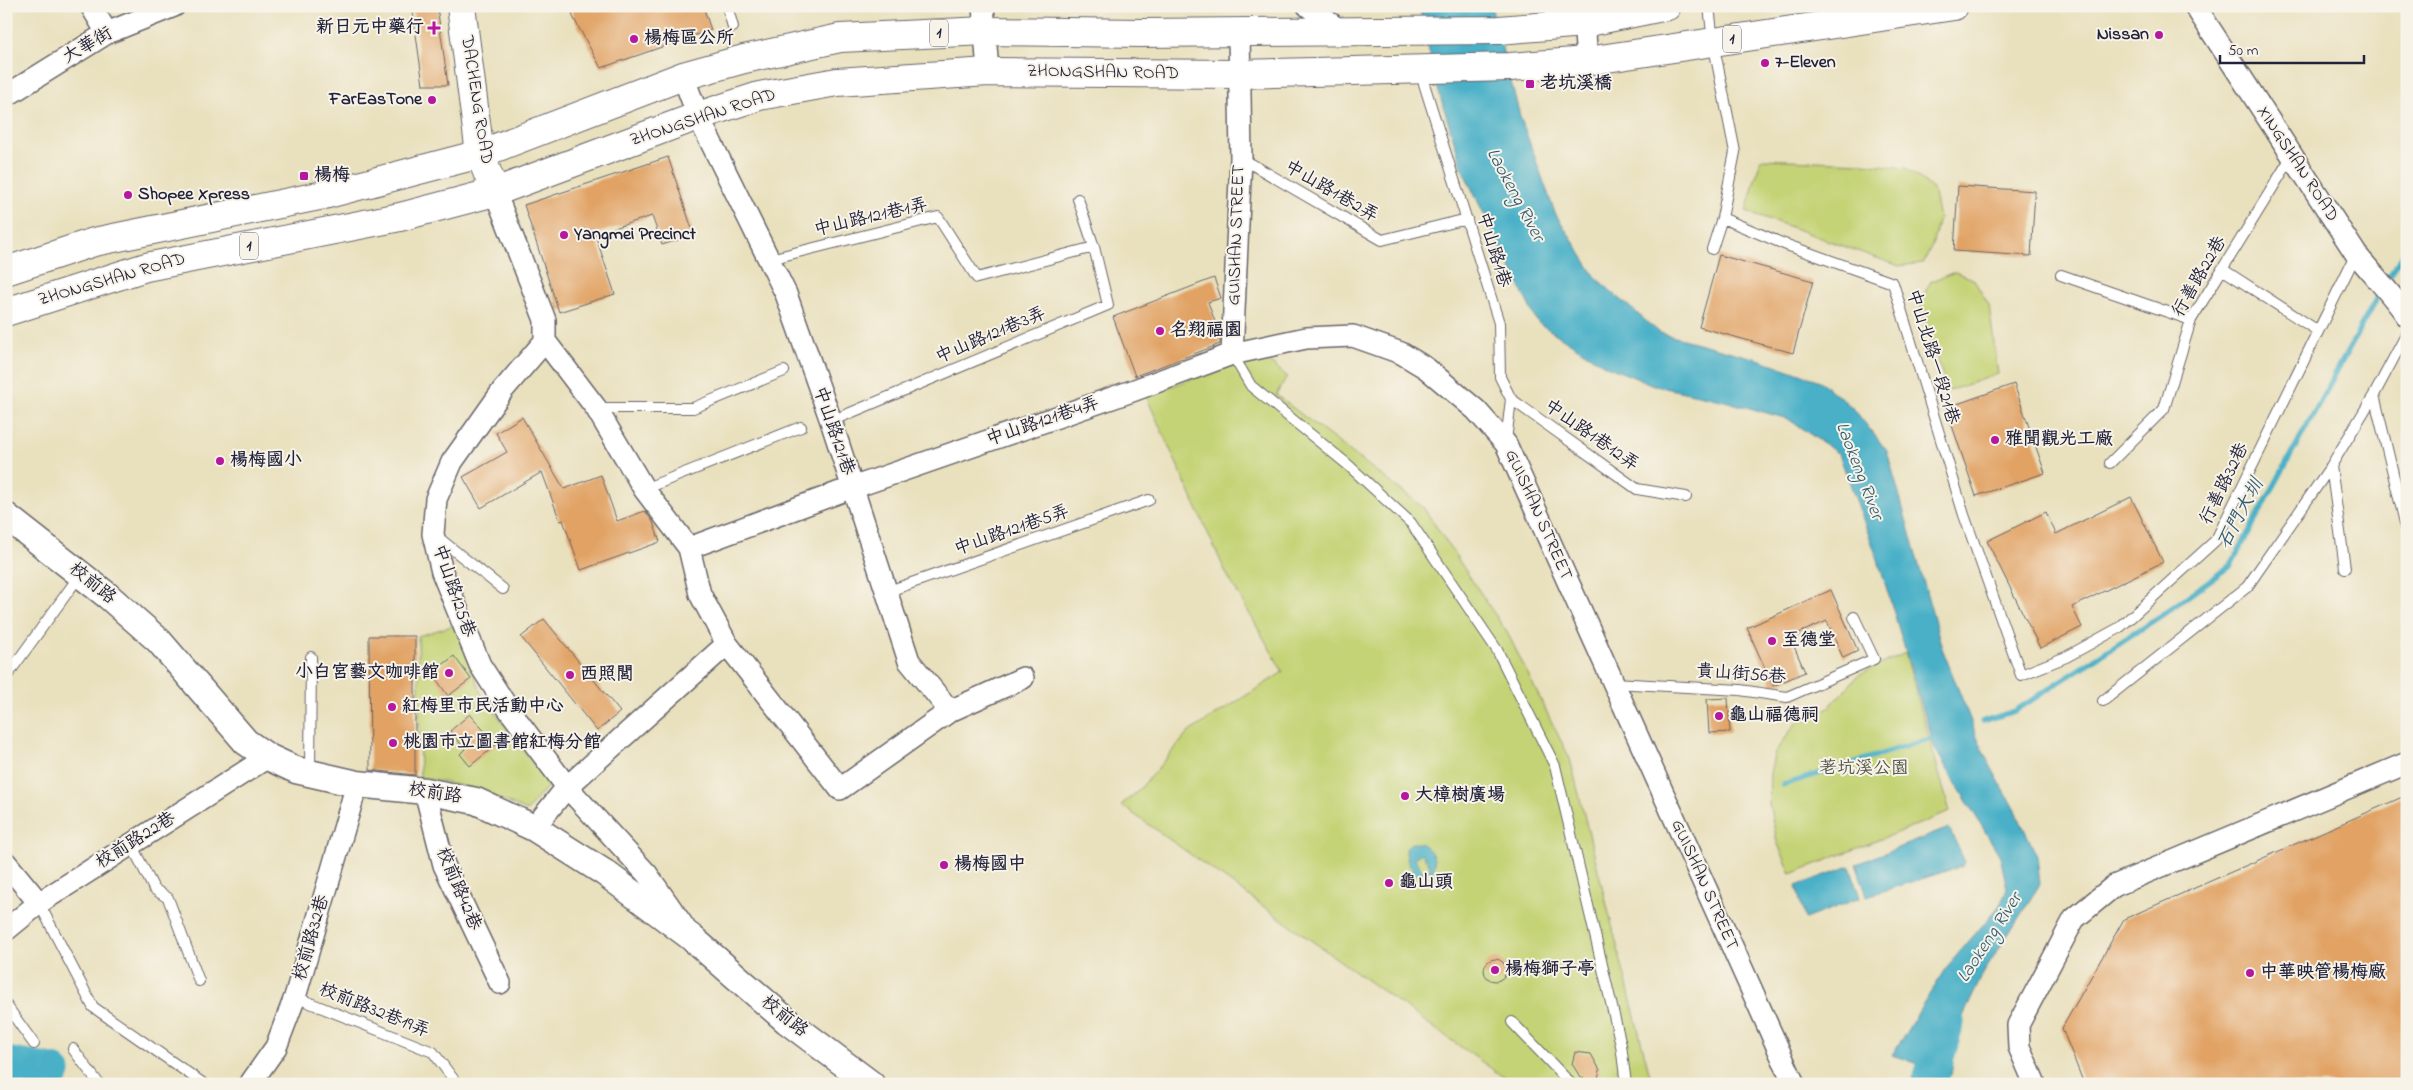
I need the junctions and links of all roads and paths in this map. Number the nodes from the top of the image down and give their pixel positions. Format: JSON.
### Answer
{"nodes":[{"id":1,"x":91,"y":6,"type":"edge"},
{"id":2,"x":174,"y":6,"type":"edge"},
{"id":3,"x":461,"y":6,"type":"edge"},
{"id":4,"x":726,"y":6,"type":"edge"},
{"id":5,"x":1308,"y":6,"type":"edge"},
{"id":6,"x":1667,"y":6,"type":"edge"},
{"id":7,"x":1709,"y":6,"type":"edge"},
{"id":8,"x":1954,"y":6,"type":"edge"},
{"id":9,"x":2195,"y":6,"type":"edge"},
{"id":10,"x":1583,"y":15,"type":"edge"},
{"id":11,"x":984,"y":18,"type":"edge"},
{"id":12,"x":733,"y":27,"type":"dead end"},
{"id":13,"x":1339,"y":30,"type":"junction"},
{"id":14,"x":1239,"y":32,"type":"junction"},
{"id":15,"x":107,"y":33,"type":"junction"},
{"id":16,"x":1713,"y":42,"type":"junction"},
{"id":17,"x":1587,"y":61,"type":"junction"},
{"id":18,"x":1421,"y":70,"type":"junction"},
{"id":19,"x":988,"y":72,"type":"junction"},
{"id":20,"x":1239,"y":74,"type":"junction"},
{"id":21,"x":683,"y":76,"type":"junction"},
{"id":22,"x":6,"y":96,"type":"edge"},
{"id":23,"x":698,"y":116,"type":"junction"},
{"id":24,"x":480,"y":154,"type":"junction"},
{"id":25,"x":2292,"y":156,"type":"junction"},
{"id":26,"x":1241,"y":158,"type":"junction"},
{"id":27,"x":495,"y":192,"type":"junction"},
{"id":28,"x":1078,"y":199,"type":"dead end"},
{"id":29,"x":1722,"y":218,"type":"junction"},
{"id":30,"x":1467,"y":219,"type":"junction"},
{"id":31,"x":1094,"y":247,"type":"junction"},
{"id":32,"x":1712,"y":249,"type":"dead end"},
{"id":33,"x":2356,"y":254,"type":"junction"},
{"id":34,"x":770,"y":259,"type":"junction"},
{"id":35,"x":2222,"y":269,"type":"junction"},
{"id":36,"x":6,"y":271,"type":"edge"},
{"id":37,"x":2061,"y":275,"type":"dead end"},
{"id":38,"x":6,"y":312,"type":"edge"},
{"id":39,"x":2407,"y":316,"type":"edge"},
{"id":40,"x":2190,"y":320,"type":"junction"},
{"id":41,"x":2318,"y":332,"type":"junction"},
{"id":42,"x":2407,"y":333,"type":"edge"},
{"id":43,"x":545,"y":341,"type":"junction"},
{"id":44,"x":1232,"y":354,"type":"junction"},
{"id":45,"x":784,"y":371,"type":"dead end"},
{"id":46,"x":2374,"y":395,"type":"junction"},
{"id":47,"x":1511,"y":399,"type":"junction"},
{"id":48,"x":596,"y":408,"type":"junction"},
{"id":49,"x":831,"y":421,"type":"junction"},
{"id":50,"x":801,"y":427,"type":"dead end"},
{"id":51,"x":1506,"y":444,"type":"junction"},
{"id":52,"x":2110,"y":463,"type":"dead end"},
{"id":53,"x":2331,"y":466,"type":"junction"},
{"id":54,"x":644,"y":490,"type":"junction"},
{"id":55,"x":846,"y":490,"type":"junction"},
{"id":56,"x":1686,"y":497,"type":"dead end"},
{"id":57,"x":1149,"y":500,"type":"dead end"},
{"id":58,"x":6,"y":516,"type":"edge"},
{"id":59,"x":2407,"y":530,"type":"edge"},
{"id":60,"x":433,"y":534,"type":"junction"},
{"id":61,"x":689,"y":548,"type":"junction"},
{"id":62,"x":2345,"y":568,"type":"dead end"},
{"id":63,"x":80,"y":574,"type":"junction"},
{"id":64,"x":503,"y":590,"type":"dead end"},
{"id":65,"x":886,"y":592,"type":"junction"},
{"id":66,"x":1854,"y":617,"type":"dead end"},
{"id":67,"x":727,"y":644,"type":"junction"},
{"id":68,"x":311,"y":657,"type":"dead end"},
{"id":69,"x":2021,"y":676,"type":"joint"},
{"id":70,"x":6,"y":677,"type":"edge"},
{"id":71,"x":1023,"y":678,"type":"dead end"},
{"id":72,"x":1614,"y":684,"type":"junction"},
{"id":73,"x":2103,"y":701,"type":"dead end"},
{"id":74,"x":950,"y":710,"type":"junction"},
{"id":75,"x":268,"y":757,"type":"junction"},
{"id":76,"x":2407,"y":763,"type":"edge"},
{"id":77,"x":310,"y":774,"type":"junction"},
{"id":78,"x":357,"y":784,"type":"junction"},
{"id":79,"x":567,"y":787,"type":"junction"},
{"id":80,"x":424,"y":791,"type":"junction"},
{"id":81,"x":534,"y":828,"type":"junction"},
{"id":82,"x":131,"y":844,"type":"junction"},
{"id":83,"x":6,"y":863,"type":"edge"},
{"id":84,"x":39,"y":903,"type":"junction"},
{"id":85,"x":6,"y":930,"type":"edge"},
{"id":86,"x":692,"y":938,"type":"junction"},
{"id":87,"x":199,"y":981,"type":"dead end"},
{"id":88,"x":500,"y":982,"type":"dead end"},
{"id":89,"x":295,"y":997,"type":"junction"},
{"id":90,"x":6,"y":1005,"type":"edge"},
{"id":91,"x":1512,"y":1022,"type":"dead end"},
{"id":92,"x":34,"y":1044,"type":"dead end"},
{"id":93,"x":73,"y":1049,"type":"dead end"},
{"id":94,"x":859,"y":1081,"type":"edge"},
{"id":95,"x":99,"y":1084,"type":"edge"},
{"id":96,"x":204,"y":1084,"type":"edge"},
{"id":97,"x":250,"y":1084,"type":"edge"},
{"id":98,"x":457,"y":1084,"type":"edge"},
{"id":99,"x":1571,"y":1084,"type":"edge"},
{"id":100,"x":1626,"y":1084,"type":"edge"},
{"id":101,"x":1794,"y":1084,"type":"edge"},
{"id":102,"x":2035,"y":1084,"type":"edge"}],
"edges":[{"from":1,"to":15,"type":"street"},
{"from":2,"to":15,"type":"street","name":"大華街"},
{"from":3,"to":24,"type":"main road","name":"DACHENG ROAD"},
{"from":4,"to":12,"type":"lane"},
{"from":5,"to":13,"type":"street"},
{"from":6,"to":10,"type":"main road","number":"1"},
{"from":7,"to":16,"type":"lane"},
{"from":8,"to":16,"type":"main road","number":"1"},
{"from":9,"to":25,"type":"street","name":"XINGSHAN ROAD"},
{"from":10,"to":13,"type":"main road","name":"ZHONGSHAN ROAD","number":"1"},
{"from":10,"to":17,"type":"street"},
{"from":11,"to":14,"type":"main road","name":"ZHONGSHAN ROAD","number":"1"},
{"from":11,"to":19,"type":"street"},
{"from":11,"to":21,"type":"main road","name":"ZHONGSHAN ROAD","number":"1"},
{"from":13,"to":14,"type":"main road","name":"ZHONGSHAN ROAD","number":"1"},
{"from":14,"to":20,"type":"street","name":"GUISHAN STREET"},
{"from":15,"to":22,"type":"street","name":"大華街"},
{"from":16,"to":17,"type":"main road","number":"1"},
{"from":16,"to":29,"type":"lane"},
{"from":17,"to":18,"type":"main road","number":"1"},
{"from":18,"to":20,"type":"main road","name":"ZHONGSHAN ROAD","number":"1"},
{"from":18,"to":30,"type":"lane","name":"中山路1巷"},
{"from":19,"to":20,"type":"main road","name":"ZHONGSHAN ROAD","number":"1"},
{"from":19,"to":23,"type":"main road","name":"ZHONGSHAN ROAD","number":"1"},
{"from":20,"to":26,"type":"street","name":"GUISHAN STREET"},
{"from":21,"to":23,"type":"street","name":"中山路121巷"},
{"from":21,"to":24,"type":"main road","name":"ZHONGSHAN ROAD","number":"1"},
{"from":23,"to":27,"type":"main road","name":"ZHONGSHAN ROAD","number":"1"},
{"from":23,"to":34,"type":"street","name":"中山路121巷"},
{"from":24,"to":27,"type":"main road","name":"DACHENG ROAD"},
{"from":24,"to":36,"type":"main road","name":"ZHONGSHAN ROAD","number":"1"},
{"from":25,"to":33,"type":"street","name":"XINGSHAN ROAD"},
{"from":25,"to":35,"type":"lane","name":"行善路22巷"},
{"from":26,"to":30,"type":"lane","name":"中山路1巷2弄"},
{"from":26,"to":44,"type":"street","name":"GUISHAN STREET"},
{"from":27,"to":38,"type":"main road","name":"ZHONGSHAN ROAD","number":"1"},
{"from":27,"to":43,"type":"street"},
{"from":28,"to":31,"type":"lane"},
{"from":29,"to":32,"type":"lane"},
{"from":29,"to":69,"type":"lane","name":"中山北路一段21巷"},
{"from":30,"to":47,"type":"lane","name":"中山路1巷"},
{"from":31,"to":34,"type":"lane","name":"中山路121巷1弄"},
{"from":31,"to":49,"type":"lane","name":"中山路121巷3弄"},
{"from":33,"to":39,"type":"street","name":"XINGSHAN ROAD"},
{"from":33,"to":41,"type":"lane","name":"行善路32巷"},
{"from":34,"to":49,"type":"street","name":"中山路121巷"},
{"from":35,"to":40,"type":"lane","name":"行善路22巷"},
{"from":35,"to":41,"type":"lane"},
{"from":37,"to":40,"type":"lane"},
{"from":40,"to":52,"type":"lane","name":"行善路22巷"},
{"from":41,"to":69,"type":"lane","name":"行善路32巷"},
{"from":42,"to":46,"type":"lane"},
{"from":43,"to":48,"type":"street"},
{"from":43,"to":60,"type":"street","name":"中山路125巷"},
{"from":44,"to":51,"type":"street","name":"GUISHAN STREET"},
{"from":44,"to":55,"type":"street","name":"中山路121巷4弄"},
{"from":44,"to":100,"type":"lane"},
{"from":45,"to":48,"type":"lane"},
{"from":46,"to":53,"type":"lane"},
{"from":46,"to":59,"type":"lane"},
{"from":47,"to":51,"type":"lane"},
{"from":47,"to":56,"type":"lane","name":"中山路1巷12弄"},
{"from":48,"to":54,"type":"street"},
{"from":49,"to":55,"type":"street","name":"中山路121巷"},
{"from":50,"to":54,"type":"lane"},
{"from":51,"to":72,"type":"street","name":"GUISHAN STREET"},
{"from":53,"to":62,"type":"lane"},
{"from":53,"to":73,"type":"lane"},
{"from":54,"to":61,"type":"street"},
{"from":55,"to":61,"type":"street"},
{"from":55,"to":65,"type":"street","name":"中山路121巷"},
{"from":57,"to":65,"type":"lane","name":"中山路121巷5弄"},
{"from":58,"to":63,"type":"street","name":"校前路"},
{"from":60,"to":64,"type":"lane"},
{"from":60,"to":79,"type":"street","name":"中山路125巷"},
{"from":61,"to":67,"type":"street"},
{"from":63,"to":70,"type":"lane"},
{"from":63,"to":75,"type":"street","name":"校前路"},
{"from":65,"to":74,"type":"street","name":"中山路121巷"},
{"from":66,"to":72,"type":"lane","name":"貴山街56巷"},
{"from":67,"to":74,"type":"street"},
{"from":67,"to":79,"type":"street"},
{"from":68,"to":77,"type":"lane"},
{"from":71,"to":74,"type":"street"},
{"from":72,"to":101,"type":"street","name":"GUISHAN STREET"},
{"from":75,"to":77,"type":"street","name":"校前路"},
{"from":75,"to":82,"type":"street","name":"校前路22巷"},
{"from":76,"to":102,"type":"street"},
{"from":77,"to":78,"type":"street","name":"校前路"},
{"from":78,"to":80,"type":"street","name":"校前路"},
{"from":78,"to":89,"type":"street","name":"校前路32巷"},
{"from":79,"to":81,"type":"street"},
{"from":79,"to":86,"type":"street","name":"中山路125巷"},
{"from":80,"to":81,"type":"street","name":"校前路"},
{"from":80,"to":88,"type":"street","name":"校前路42巷"},
{"from":81,"to":86,"type":"street","name":"校前路"},
{"from":82,"to":84,"type":"street","name":"校前路22巷"},
{"from":82,"to":87,"type":"lane"},
{"from":83,"to":84,"type":"street"},
{"from":84,"to":85,"type":"street","name":"校前路22巷"},
{"from":84,"to":96,"type":"lane"},
{"from":86,"to":94,"type":"street","name":"校前路"},
{"from":89,"to":97,"type":"street","name":"校前路32巷"},
{"from":89,"to":98,"type":"lane","name":"校前路32巷19弄"},
{"from":90,"to":92,"type":"lane"},
{"from":91,"to":99,"type":"lane"},
{"from":93,"to":95,"type":"lane"}]}
